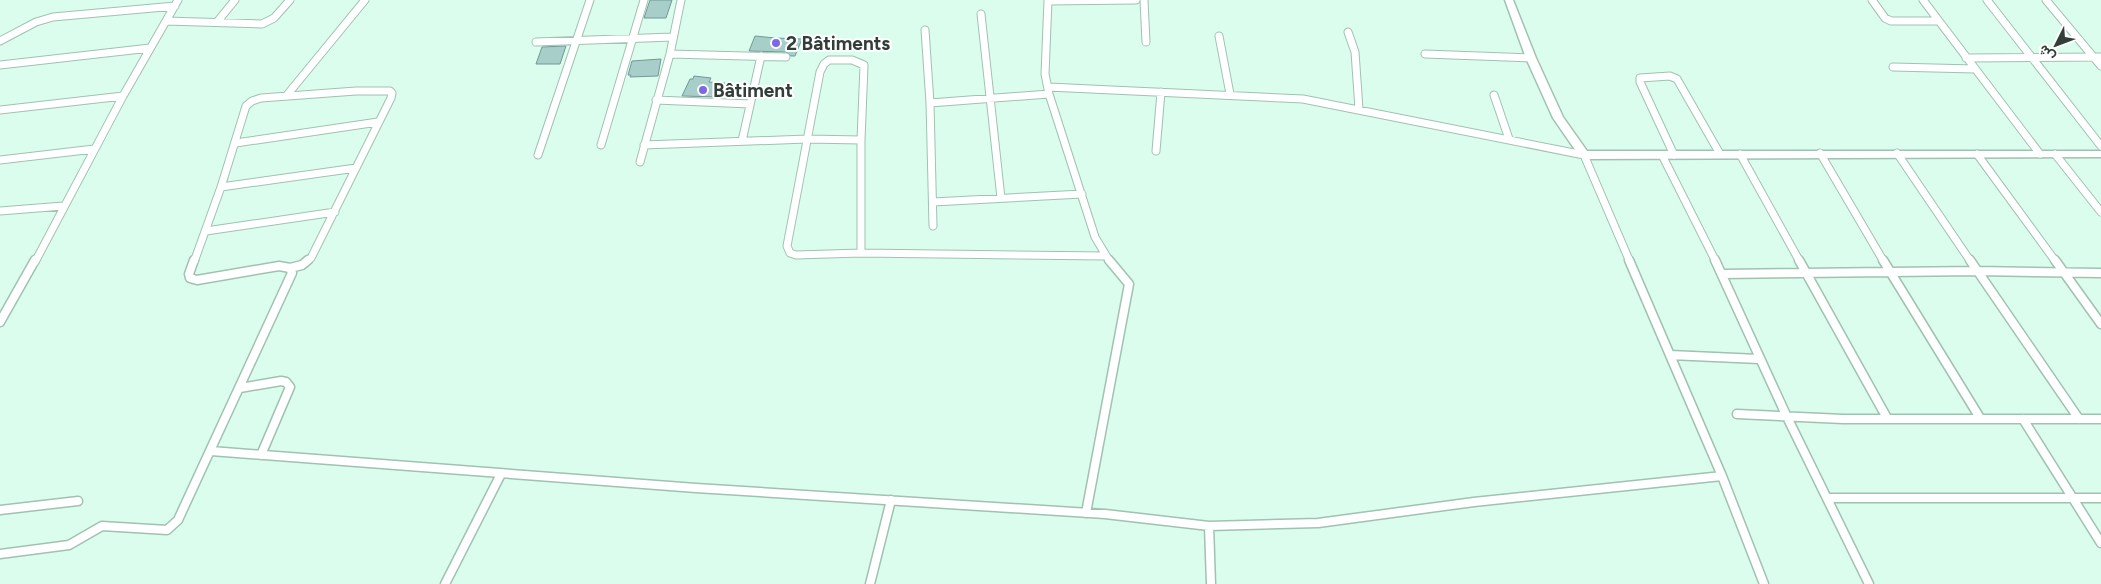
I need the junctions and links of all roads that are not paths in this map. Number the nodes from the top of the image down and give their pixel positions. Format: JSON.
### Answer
{"nodes":[{"id":1,"x":235,"y":0,"type":"edge"},
{"id":2,"x":290,"y":0,"type":"edge"},
{"id":3,"x":365,"y":0,"type":"edge"},
{"id":4,"x":590,"y":0,"type":"edge"},
{"id":5,"x":644,"y":0,"type":"edge"},
{"id":6,"x":682,"y":0,"type":"edge"},
{"id":7,"x":1136,"y":0,"type":"edge"},
{"id":8,"x":1144,"y":0,"type":"edge"},
{"id":9,"x":1509,"y":0,"type":"edge"},
{"id":10,"x":1872,"y":0,"type":"edge"},
{"id":11,"x":1924,"y":0,"type":"edge"},
{"id":12,"x":1988,"y":0,"type":"edge"},
{"id":13,"x":2046,"y":0,"type":"edge"},
{"id":14,"x":1048,"y":1,"type":"edge"},
{"id":15,"x":177,"y":3,"type":"edge"},
{"id":16,"x":981,"y":14,"type":"dead end"},
{"id":17,"x":166,"y":21,"type":"junction"},
{"id":18,"x":1939,"y":21,"type":"junction"},
{"id":19,"x":217,"y":22,"type":"junction"},
{"id":20,"x":925,"y":30,"type":"dead end"},
{"id":21,"x":1348,"y":32,"type":"dead end"},
{"id":22,"x":673,"y":36,"type":"junction"},
{"id":23,"x":1219,"y":36,"type":"dead end"},
{"id":24,"x":634,"y":37,"type":"junction"},
{"id":25,"x":577,"y":39,"type":"junction"},
{"id":26,"x":0,"y":41,"type":"edge"},
{"id":27,"x":536,"y":42,"type":"dead end"},
{"id":28,"x":1146,"y":42,"type":"dead end"},
{"id":29,"x":150,"y":48,"type":"junction"},
{"id":30,"x":670,"y":54,"type":"junction"},
{"id":31,"x":1425,"y":54,"type":"dead end"},
{"id":32,"x":762,"y":56,"type":"junction"},
{"id":33,"x":786,"y":57,"type":"dead end"},
{"id":34,"x":2031,"y":57,"type":"junction"},
{"id":35,"x":2097,"y":57,"type":"edge"},
{"id":36,"x":1531,"y":58,"type":"junction"},
{"id":37,"x":1966,"y":58,"type":"junction"},
{"id":38,"x":0,"y":65,"type":"edge"},
{"id":39,"x":2101,"y":66,"type":"edge"},
{"id":40,"x":1893,"y":67,"type":"dead end"},
{"id":41,"x":1975,"y":69,"type":"junction"},
{"id":42,"x":1049,"y":91,"type":"junction"},
{"id":43,"x":1162,"y":92,"type":"junction"},
{"id":44,"x":1230,"y":94,"type":"junction"},
{"id":45,"x":287,"y":95,"type":"junction"},
{"id":46,"x":1494,"y":95,"type":"dead end"},
{"id":47,"x":123,"y":96,"type":"junction"},
{"id":48,"x":990,"y":99,"type":"junction"},
{"id":49,"x":656,"y":100,"type":"junction"},
{"id":50,"x":930,"y":103,"type":"junction"},
{"id":51,"x":750,"y":104,"type":"junction"},
{"id":52,"x":1359,"y":109,"type":"junction"},
{"id":53,"x":0,"y":110,"type":"edge"},
{"id":54,"x":378,"y":122,"type":"junction"},
{"id":55,"x":806,"y":139,"type":"junction"},
{"id":56,"x":861,"y":140,"type":"junction"},
{"id":57,"x":1509,"y":140,"type":"junction"},
{"id":58,"x":742,"y":141,"type":"junction"},
{"id":59,"x":236,"y":143,"type":"junction"},
{"id":60,"x":601,"y":145,"type":"dead end"},
{"id":61,"x":644,"y":145,"type":"junction"},
{"id":62,"x":2101,"y":146,"type":"edge"},
{"id":63,"x":94,"y":148,"type":"junction"},
{"id":64,"x":1156,"y":151,"type":"dead end"},
{"id":65,"x":1820,"y":153,"type":"junction"},
{"id":66,"x":538,"y":154,"type":"dead end"},
{"id":67,"x":1720,"y":154,"type":"junction"},
{"id":68,"x":1740,"y":154,"type":"junction"},
{"id":69,"x":1897,"y":154,"type":"junction"},
{"id":70,"x":1977,"y":154,"type":"junction"},
{"id":71,"x":2040,"y":154,"type":"junction"},
{"id":72,"x":2055,"y":154,"type":"junction"},
{"id":73,"x":2101,"y":154,"type":"edge"},
{"id":74,"x":1584,"y":155,"type":"junction"},
{"id":75,"x":1662,"y":155,"type":"junction"},
{"id":76,"x":1674,"y":155,"type":"junction"},
{"id":77,"x":0,"y":160,"type":"edge"},
{"id":78,"x":640,"y":162,"type":"dead end"},
{"id":79,"x":356,"y":168,"type":"junction"},
{"id":80,"x":221,"y":187,"type":"junction"},
{"id":81,"x":1082,"y":194,"type":"junction"},
{"id":82,"x":1001,"y":198,"type":"junction"},
{"id":83,"x":933,"y":202,"type":"junction"},
{"id":84,"x":63,"y":206,"type":"junction"},
{"id":85,"x":0,"y":211,"type":"edge"},
{"id":86,"x":335,"y":212,"type":"junction"},
{"id":87,"x":2101,"y":212,"type":"edge"},
{"id":88,"x":934,"y":226,"type":"dead end"},
{"id":89,"x":206,"y":231,"type":"junction"},
{"id":90,"x":861,"y":253,"type":"junction"},
{"id":91,"x":1105,"y":256,"type":"junction"},
{"id":92,"x":290,"y":268,"type":"junction"},
{"id":93,"x":1978,"y":271,"type":"junction"},
{"id":94,"x":2063,"y":272,"type":"junction"},
{"id":95,"x":2101,"y":273,"type":"edge"},
{"id":96,"x":1722,"y":274,"type":"junction"},
{"id":97,"x":1808,"y":274,"type":"junction"},
{"id":98,"x":1891,"y":274,"type":"junction"},
{"id":99,"x":0,"y":322,"type":"edge"},
{"id":100,"x":2101,"y":324,"type":"edge"},
{"id":101,"x":1670,"y":355,"type":"junction"},
{"id":102,"x":1759,"y":359,"type":"junction"},
{"id":103,"x":240,"y":388,"type":"junction"},
{"id":104,"x":1737,"y":414,"type":"dead end"},
{"id":105,"x":1787,"y":417,"type":"junction"},
{"id":106,"x":1887,"y":418,"type":"junction"},
{"id":107,"x":1980,"y":418,"type":"junction"},
{"id":108,"x":2080,"y":418,"type":"junction"},
{"id":109,"x":2024,"y":419,"type":"junction"},
{"id":110,"x":2101,"y":419,"type":"edge"},
{"id":111,"x":211,"y":451,"type":"junction"},
{"id":112,"x":260,"y":455,"type":"junction"},
{"id":113,"x":501,"y":474,"type":"junction"},
{"id":114,"x":1722,"y":476,"type":"junction"},
{"id":115,"x":1828,"y":498,"type":"junction"},
{"id":116,"x":2073,"y":498,"type":"junction"},
{"id":117,"x":2101,"y":498,"type":"edge"},
{"id":118,"x":891,"y":500,"type":"junction"},
{"id":119,"x":78,"y":501,"type":"dead end"},
{"id":120,"x":0,"y":510,"type":"edge"},
{"id":121,"x":1086,"y":513,"type":"junction"},
{"id":122,"x":1209,"y":526,"type":"junction"},
{"id":123,"x":2101,"y":543,"type":"edge"},
{"id":124,"x":0,"y":554,"type":"edge"},
{"id":125,"x":445,"y":584,"type":"edge"},
{"id":126,"x":870,"y":584,"type":"edge"},
{"id":127,"x":1211,"y":584,"type":"edge"},
{"id":128,"x":1764,"y":584,"type":"edge"},
{"id":129,"x":1869,"y":584,"type":"edge"}],
"edges":[{"from":1,"to":19,"type":"street"},
{"from":2,"to":19,"type":"street"},
{"from":3,"to":45,"type":"street"},
{"from":4,"to":25,"type":"street"},
{"from":5,"to":24,"type":"street"},
{"from":6,"to":22,"type":"street"},
{"from":7,"to":14,"type":"street"},
{"from":8,"to":28,"type":"street"},
{"from":9,"to":36,"type":"street"},
{"from":10,"to":18,"type":"street"},
{"from":11,"to":18,"type":"street"},
{"from":12,"to":34,"type":"street"},
{"from":13,"to":35,"type":"street"},
{"from":14,"to":42,"type":"street"},
{"from":15,"to":17,"type":"street"},
{"from":15,"to":26,"type":"street"},
{"from":16,"to":48,"type":"street"},
{"from":17,"to":19,"type":"street"},
{"from":17,"to":29,"type":"street"},
{"from":18,"to":37,"type":"street"},
{"from":20,"to":50,"type":"street"},
{"from":21,"to":52,"type":"street"},
{"from":22,"to":24,"type":"street"},
{"from":22,"to":30,"type":"street"},
{"from":23,"to":44,"type":"street"},
{"from":24,"to":25,"type":"street"},
{"from":24,"to":60,"type":"street"},
{"from":25,"to":27,"type":"street"},
{"from":25,"to":66,"type":"street"},
{"from":29,"to":38,"type":"street"},
{"from":29,"to":47,"type":"street"},
{"from":30,"to":32,"type":"street"},
{"from":30,"to":49,"type":"street"},
{"from":31,"to":36,"type":"street"},
{"from":32,"to":33,"type":"street"},
{"from":32,"to":51,"type":"street"},
{"from":34,"to":35,"type":"street"},
{"from":34,"to":37,"type":"street"},
{"from":34,"to":62,"type":"street"},
{"from":35,"to":39,"type":"street"},
{"from":36,"to":74,"type":"street"},
{"from":37,"to":41,"type":"street"},
{"from":40,"to":41,"type":"street"},
{"from":41,"to":71,"type":"street"},
{"from":42,"to":43,"type":"street"},
{"from":42,"to":48,"type":"street"},
{"from":42,"to":81,"type":"street"},
{"from":43,"to":44,"type":"street"},
{"from":43,"to":64,"type":"street"},
{"from":44,"to":52,"type":"street"},
{"from":45,"to":54,"type":"street"},
{"from":45,"to":59,"type":"street"},
{"from":46,"to":57,"type":"street"},
{"from":47,"to":53,"type":"street"},
{"from":47,"to":63,"type":"street"},
{"from":48,"to":50,"type":"street"},
{"from":48,"to":82,"type":"street"},
{"from":49,"to":51,"type":"street"},
{"from":49,"to":61,"type":"street"},
{"from":50,"to":83,"type":"street"},
{"from":51,"to":58,"type":"street"},
{"from":52,"to":57,"type":"street"},
{"from":54,"to":59,"type":"street"},
{"from":54,"to":79,"type":"street"},
{"from":55,"to":56,"type":"street"},
{"from":55,"to":56,"type":"street"},
{"from":55,"to":58,"type":"street"},
{"from":55,"to":90,"type":"street"},
{"from":56,"to":90,"type":"street"},
{"from":57,"to":74,"type":"street"},
{"from":58,"to":61,"type":"street"},
{"from":59,"to":80,"type":"street"},
{"from":61,"to":78,"type":"street"},
{"from":63,"to":77,"type":"street"},
{"from":63,"to":84,"type":"street"},
{"from":65,"to":68,"type":"street"},
{"from":65,"to":69,"type":"street"},
{"from":65,"to":98,"type":"street"},
{"from":67,"to":68,"type":"street"},
{"from":67,"to":76,"type":"street"},
{"from":67,"to":76,"type":"street"},
{"from":68,"to":97,"type":"street"},
{"from":69,"to":70,"type":"street"},
{"from":69,"to":93,"type":"street"},
{"from":70,"to":71,"type":"street"},
{"from":70,"to":94,"type":"street"},
{"from":71,"to":72,"type":"street"},
{"from":72,"to":73,"type":"street"},
{"from":72,"to":87,"type":"street"},
{"from":74,"to":75,"type":"street"},
{"from":74,"to":101,"type":"street"},
{"from":75,"to":76,"type":"street"},
{"from":75,"to":96,"type":"street"},
{"from":79,"to":80,"type":"street"},
{"from":79,"to":86,"type":"street"},
{"from":80,"to":89,"type":"street"},
{"from":81,"to":82,"type":"street"},
{"from":81,"to":91,"type":"street"},
{"from":82,"to":83,"type":"street"},
{"from":83,"to":88,"type":"street"},
{"from":84,"to":85,"type":"street"},
{"from":84,"to":99,"type":"street"},
{"from":86,"to":89,"type":"street"},
{"from":86,"to":92,"type":"street"},
{"from":89,"to":92,"type":"street"},
{"from":90,"to":91,"type":"street"},
{"from":91,"to":121,"type":"street"},
{"from":92,"to":103,"type":"street"},
{"from":93,"to":94,"type":"street"},
{"from":93,"to":98,"type":"street"},
{"from":93,"to":108,"type":"street"},
{"from":94,"to":95,"type":"street"},
{"from":94,"to":100,"type":"street"},
{"from":96,"to":97,"type":"street"},
{"from":96,"to":102,"type":"street"},
{"from":97,"to":98,"type":"street"},
{"from":97,"to":106,"type":"street"},
{"from":98,"to":107,"type":"street"},
{"from":101,"to":102,"type":"street"},
{"from":101,"to":114,"type":"street"},
{"from":102,"to":105,"type":"street"},
{"from":103,"to":111,"type":"street"},
{"from":103,"to":112,"type":"street"},
{"from":104,"to":105,"type":"street"},
{"from":105,"to":106,"type":"street"},
{"from":105,"to":115,"type":"street"},
{"from":106,"to":107,"type":"street"},
{"from":107,"to":109,"type":"street"},
{"from":108,"to":109,"type":"street"},
{"from":108,"to":110,"type":"street"},
{"from":109,"to":116,"type":"street"},
{"from":111,"to":112,"type":"street"},
{"from":111,"to":124,"type":"street"},
{"from":112,"to":113,"type":"street"},
{"from":113,"to":118,"type":"street"},
{"from":113,"to":125,"type":"street"},
{"from":114,"to":122,"type":"street"},
{"from":114,"to":128,"type":"street"},
{"from":115,"to":116,"type":"street"},
{"from":115,"to":129,"type":"street"},
{"from":116,"to":117,"type":"street"},
{"from":116,"to":123,"type":"street"},
{"from":118,"to":121,"type":"street"},
{"from":118,"to":126,"type":"street"},
{"from":119,"to":120,"type":"street"},
{"from":121,"to":122,"type":"street"},
{"from":122,"to":127,"type":"street"}]}
